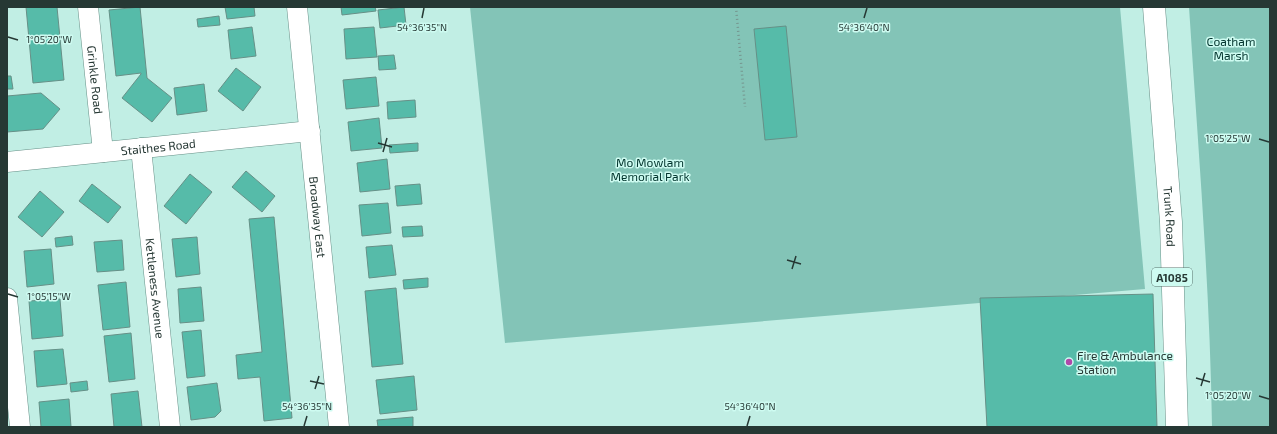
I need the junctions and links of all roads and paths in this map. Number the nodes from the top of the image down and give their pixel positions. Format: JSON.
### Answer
{"nodes":[{"id":1,"x":88,"y":7,"type":"edge"},
{"id":2,"x":297,"y":7,"type":"edge"},
{"id":3,"x":736,"y":7,"type":"edge"},
{"id":4,"x":1154,"y":7,"type":"edge"},
{"id":5,"x":746,"y":107,"type":"dead end"},
{"id":6,"x":310,"y":131,"type":"junction"},
{"id":7,"x":141,"y":148,"type":"junction"},
{"id":8,"x":103,"y":152,"type":"junction"},
{"id":9,"x":7,"y":162,"type":"edge"},
{"id":10,"x":7,"y":298,"type":"edge"},
{"id":11,"x":20,"y":427,"type":"edge"},
{"id":12,"x":170,"y":427,"type":"edge"},
{"id":13,"x":339,"y":427,"type":"edge"},
{"id":14,"x":1177,"y":427,"type":"edge"}],
"edges":[{"from":1,"to":8,"type":"street","name":"Grinkle Road"},
{"from":2,"to":6,"type":"street","name":"Broadway East"},
{"from":3,"to":5,"type":"path"},
{"from":4,"to":14,"type":"main road","name":"Trunk Road","number":"A1085"},
{"from":6,"to":7,"type":"street","name":"Staithes Road"},
{"from":6,"to":13,"type":"street","name":"Broadway East"},
{"from":7,"to":8,"type":"street","name":"Staithes Road"},
{"from":7,"to":12,"type":"street","name":"Kettleness Avenue"},
{"from":8,"to":9,"type":"street","name":"Staithes Road"},
{"from":10,"to":11,"type":"street"}]}
